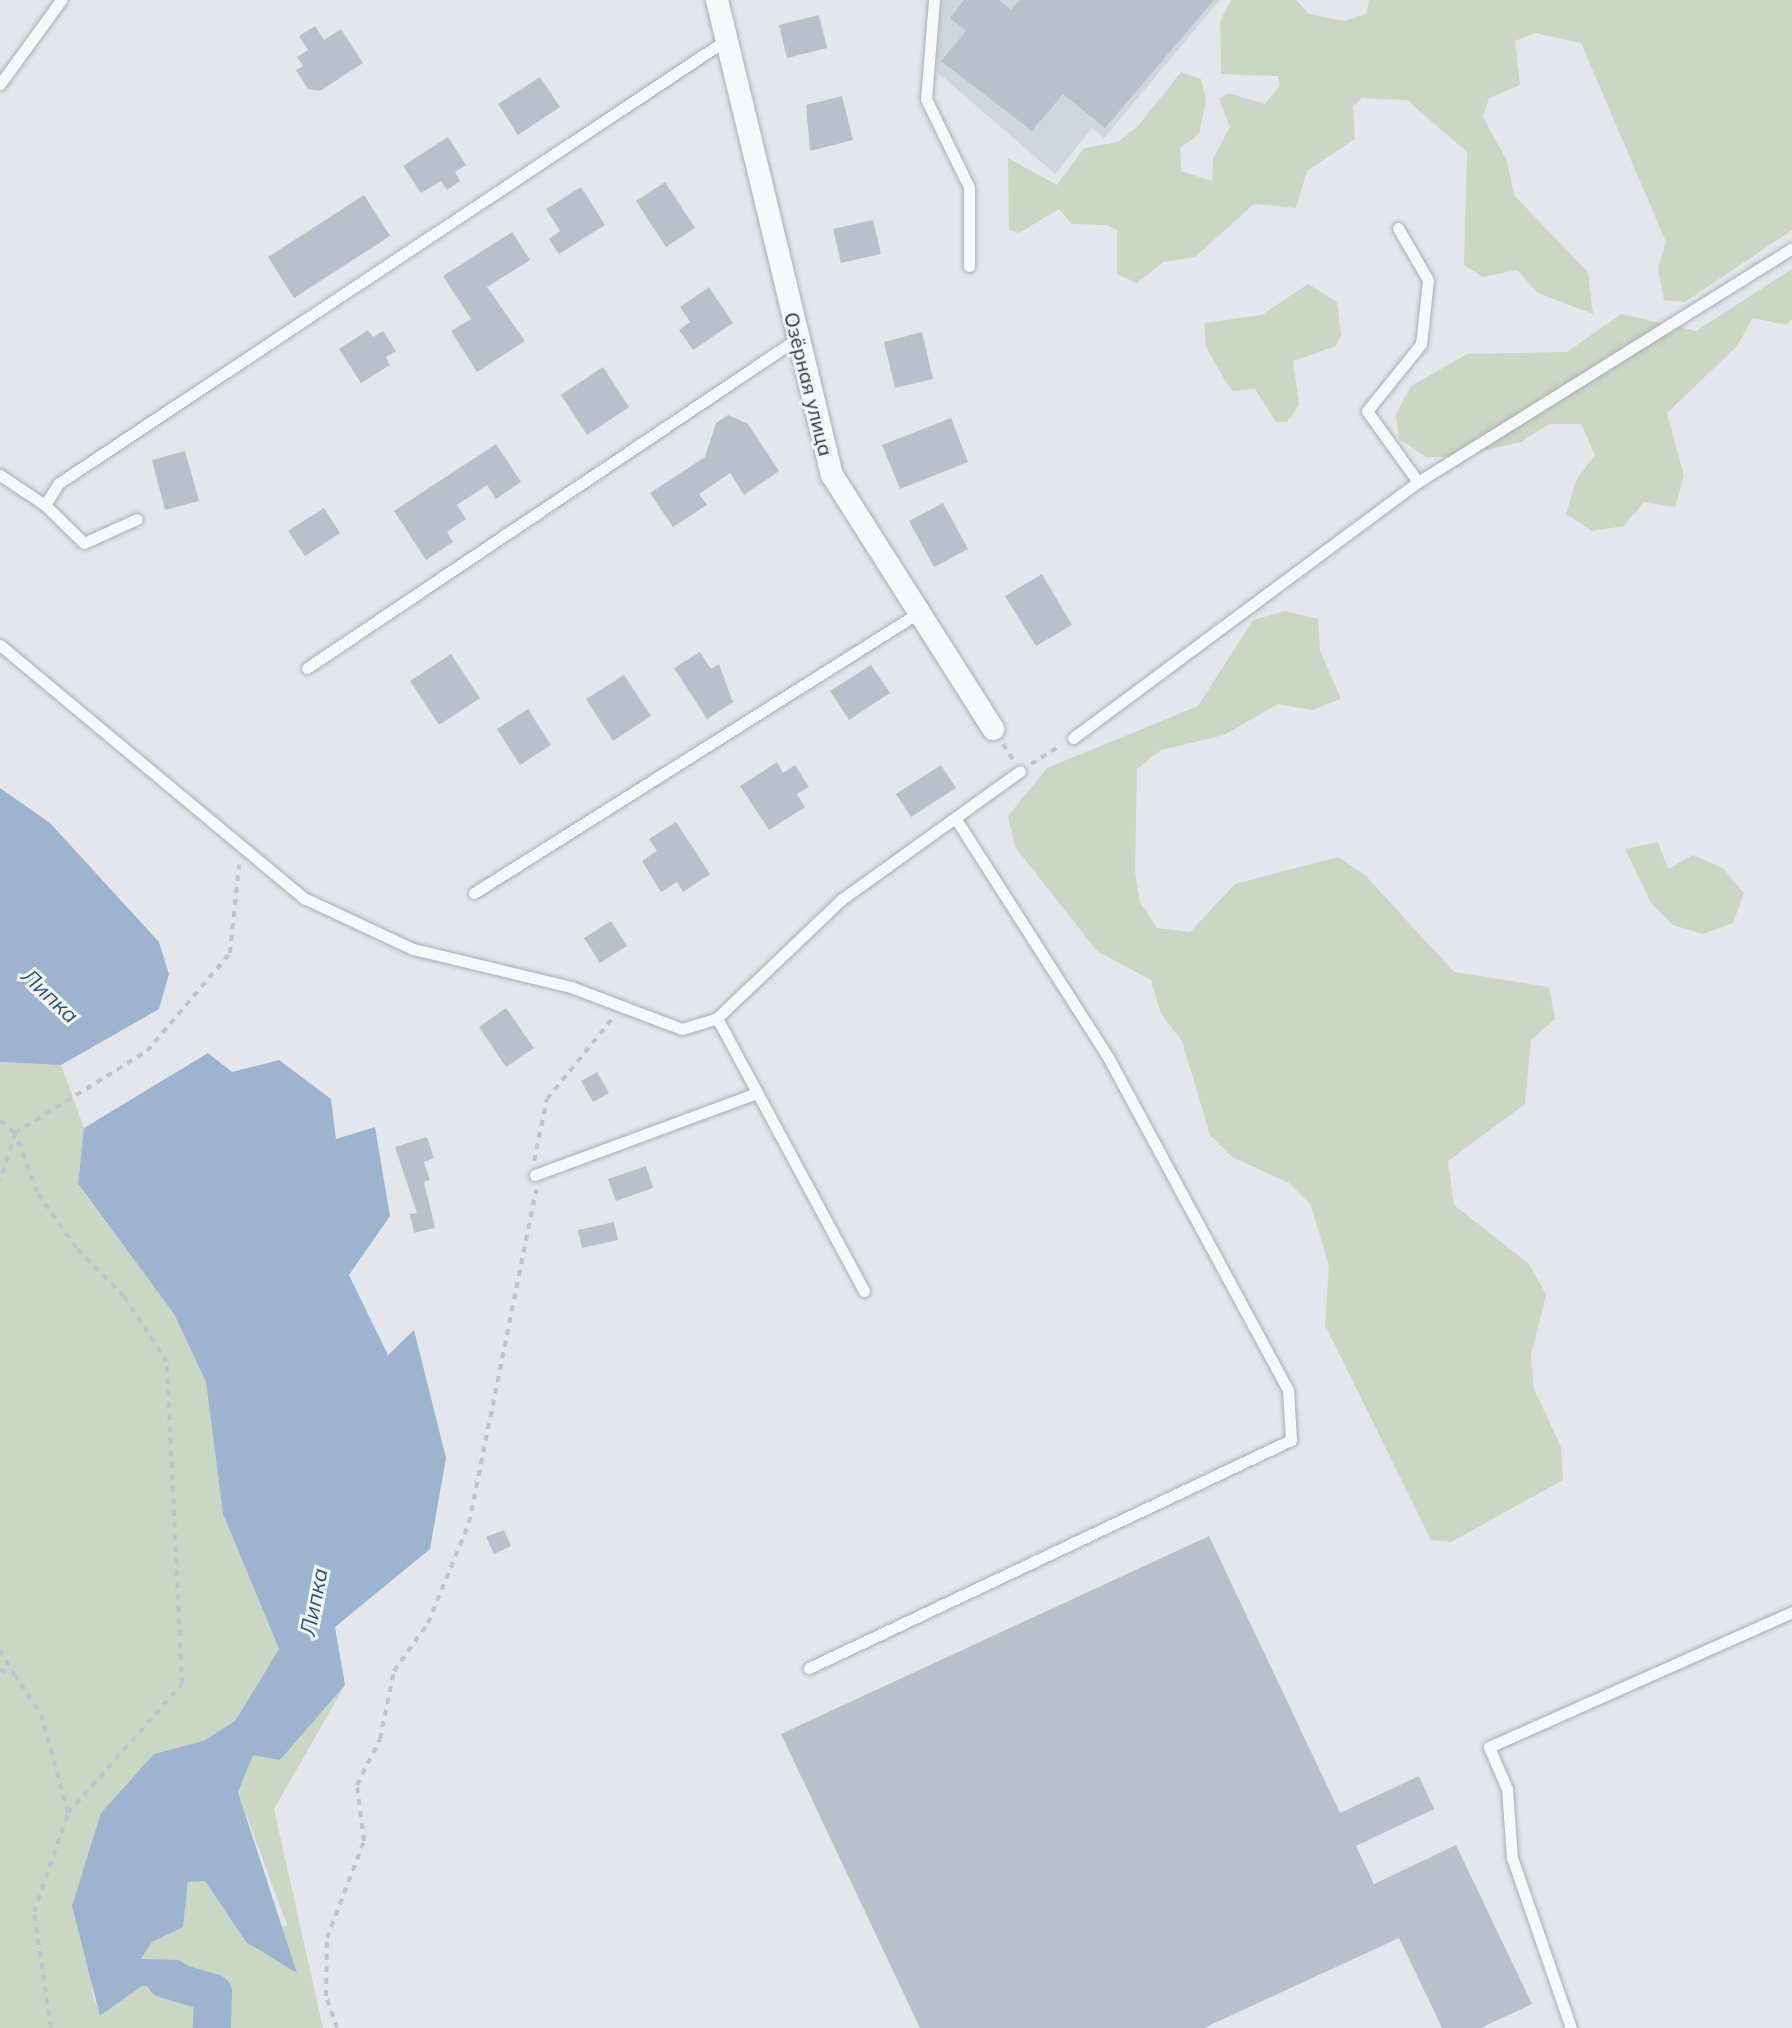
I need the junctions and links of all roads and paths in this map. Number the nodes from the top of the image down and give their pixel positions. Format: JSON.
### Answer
{"nodes":[{"id":1,"x":61,"y":0,"type":"edge"},
{"id":2,"x":717,"y":0,"type":"edge"},
{"id":3,"x":934,"y":0,"type":"edge"},
{"id":4,"x":726,"y":40,"type":"junction"},
{"id":5,"x":0,"y":84,"type":"edge"},
{"id":6,"x":1398,"y":228,"type":"dead end"},
{"id":7,"x":1792,"y":248,"type":"edge"},
{"id":8,"x":969,"y":266,"type":"dead end"},
{"id":9,"x":798,"y":338,"type":"junction"},
{"id":10,"x":0,"y":475,"type":"edge"},
{"id":11,"x":1418,"y":482,"type":"junction"},
{"id":12,"x":45,"y":505,"type":"junction"},
{"id":13,"x":137,"y":519,"type":"dead end"},
{"id":14,"x":915,"y":615,"type":"junction"},
{"id":15,"x":0,"y":645,"type":"edge"},
{"id":16,"x":307,"y":668,"type":"dead end"},
{"id":17,"x":993,"y":729,"type":"joint"},
{"id":18,"x":1073,"y":738,"type":"joint"},
{"id":19,"x":1020,"y":771,"type":"junction"},
{"id":20,"x":956,"y":819,"type":"junction"},
{"id":21,"x":244,"y":855,"type":"junction"},
{"id":22,"x":474,"y":893,"type":"dead end"},
{"id":23,"x":623,"y":1004,"type":"junction"},
{"id":24,"x":717,"y":1018,"type":"junction"},
{"id":25,"x":757,"y":1093,"type":"junction"},
{"id":26,"x":0,"y":1121,"type":"edge"},
{"id":27,"x":15,"y":1133,"type":"junction"},
{"id":28,"x":535,"y":1175,"type":"junction"},
{"id":29,"x":0,"y":1181,"type":"edge"},
{"id":30,"x":864,"y":1291,"type":"dead end"},
{"id":31,"x":1792,"y":1612,"type":"edge"},
{"id":32,"x":0,"y":1650,"type":"edge"},
{"id":33,"x":809,"y":1668,"type":"dead end"},
{"id":34,"x":0,"y":1670,"type":"edge"},
{"id":35,"x":14,"y":1674,"type":"junction"},
{"id":36,"x":68,"y":1813,"type":"junction"},
{"id":37,"x":51,"y":2028,"type":"edge"},
{"id":38,"x":337,"y":2028,"type":"edge"},
{"id":39,"x":1571,"y":2028,"type":"edge"}],
"edges":[{"from":1,"to":5,"type":"lane"},
{"from":2,"to":4,"type":"street","name":"Озёрная улица"},
{"from":3,"to":8,"type":"lane"},
{"from":4,"to":9,"type":"street","name":"Озёрная улица"},
{"from":4,"to":12,"type":"lane"},
{"from":6,"to":11,"type":"lane"},
{"from":7,"to":11,"type":"lane"},
{"from":9,"to":14,"type":"street","name":"Озёрная улица"},
{"from":9,"to":16,"type":"lane"},
{"from":10,"to":12,"type":"lane"},
{"from":11,"to":18,"type":"lane"},
{"from":12,"to":13,"type":"lane"},
{"from":14,"to":17,"type":"street","name":"Озёрная улица"},
{"from":14,"to":22,"type":"lane"},
{"from":15,"to":21,"type":"lane"},
{"from":17,"to":19,"type":"path"},
{"from":18,"to":19,"type":"path"},
{"from":19,"to":20,"type":"lane"},
{"from":20,"to":24,"type":"lane"},
{"from":20,"to":33,"type":"lane"},
{"from":21,"to":23,"type":"lane"},
{"from":21,"to":27,"type":"path"},
{"from":23,"to":24,"type":"lane"},
{"from":23,"to":28,"type":"path"},
{"from":24,"to":25,"type":"lane"},
{"from":25,"to":28,"type":"lane"},
{"from":25,"to":30,"type":"lane"},
{"from":26,"to":27,"type":"path"},
{"from":27,"to":29,"type":"path"},
{"from":27,"to":36,"type":"path"},
{"from":28,"to":38,"type":"path"},
{"from":31,"to":39,"type":"lane"},
{"from":32,"to":35,"type":"path"},
{"from":34,"to":35,"type":"path"},
{"from":35,"to":36,"type":"path"},
{"from":36,"to":37,"type":"path"}]}
